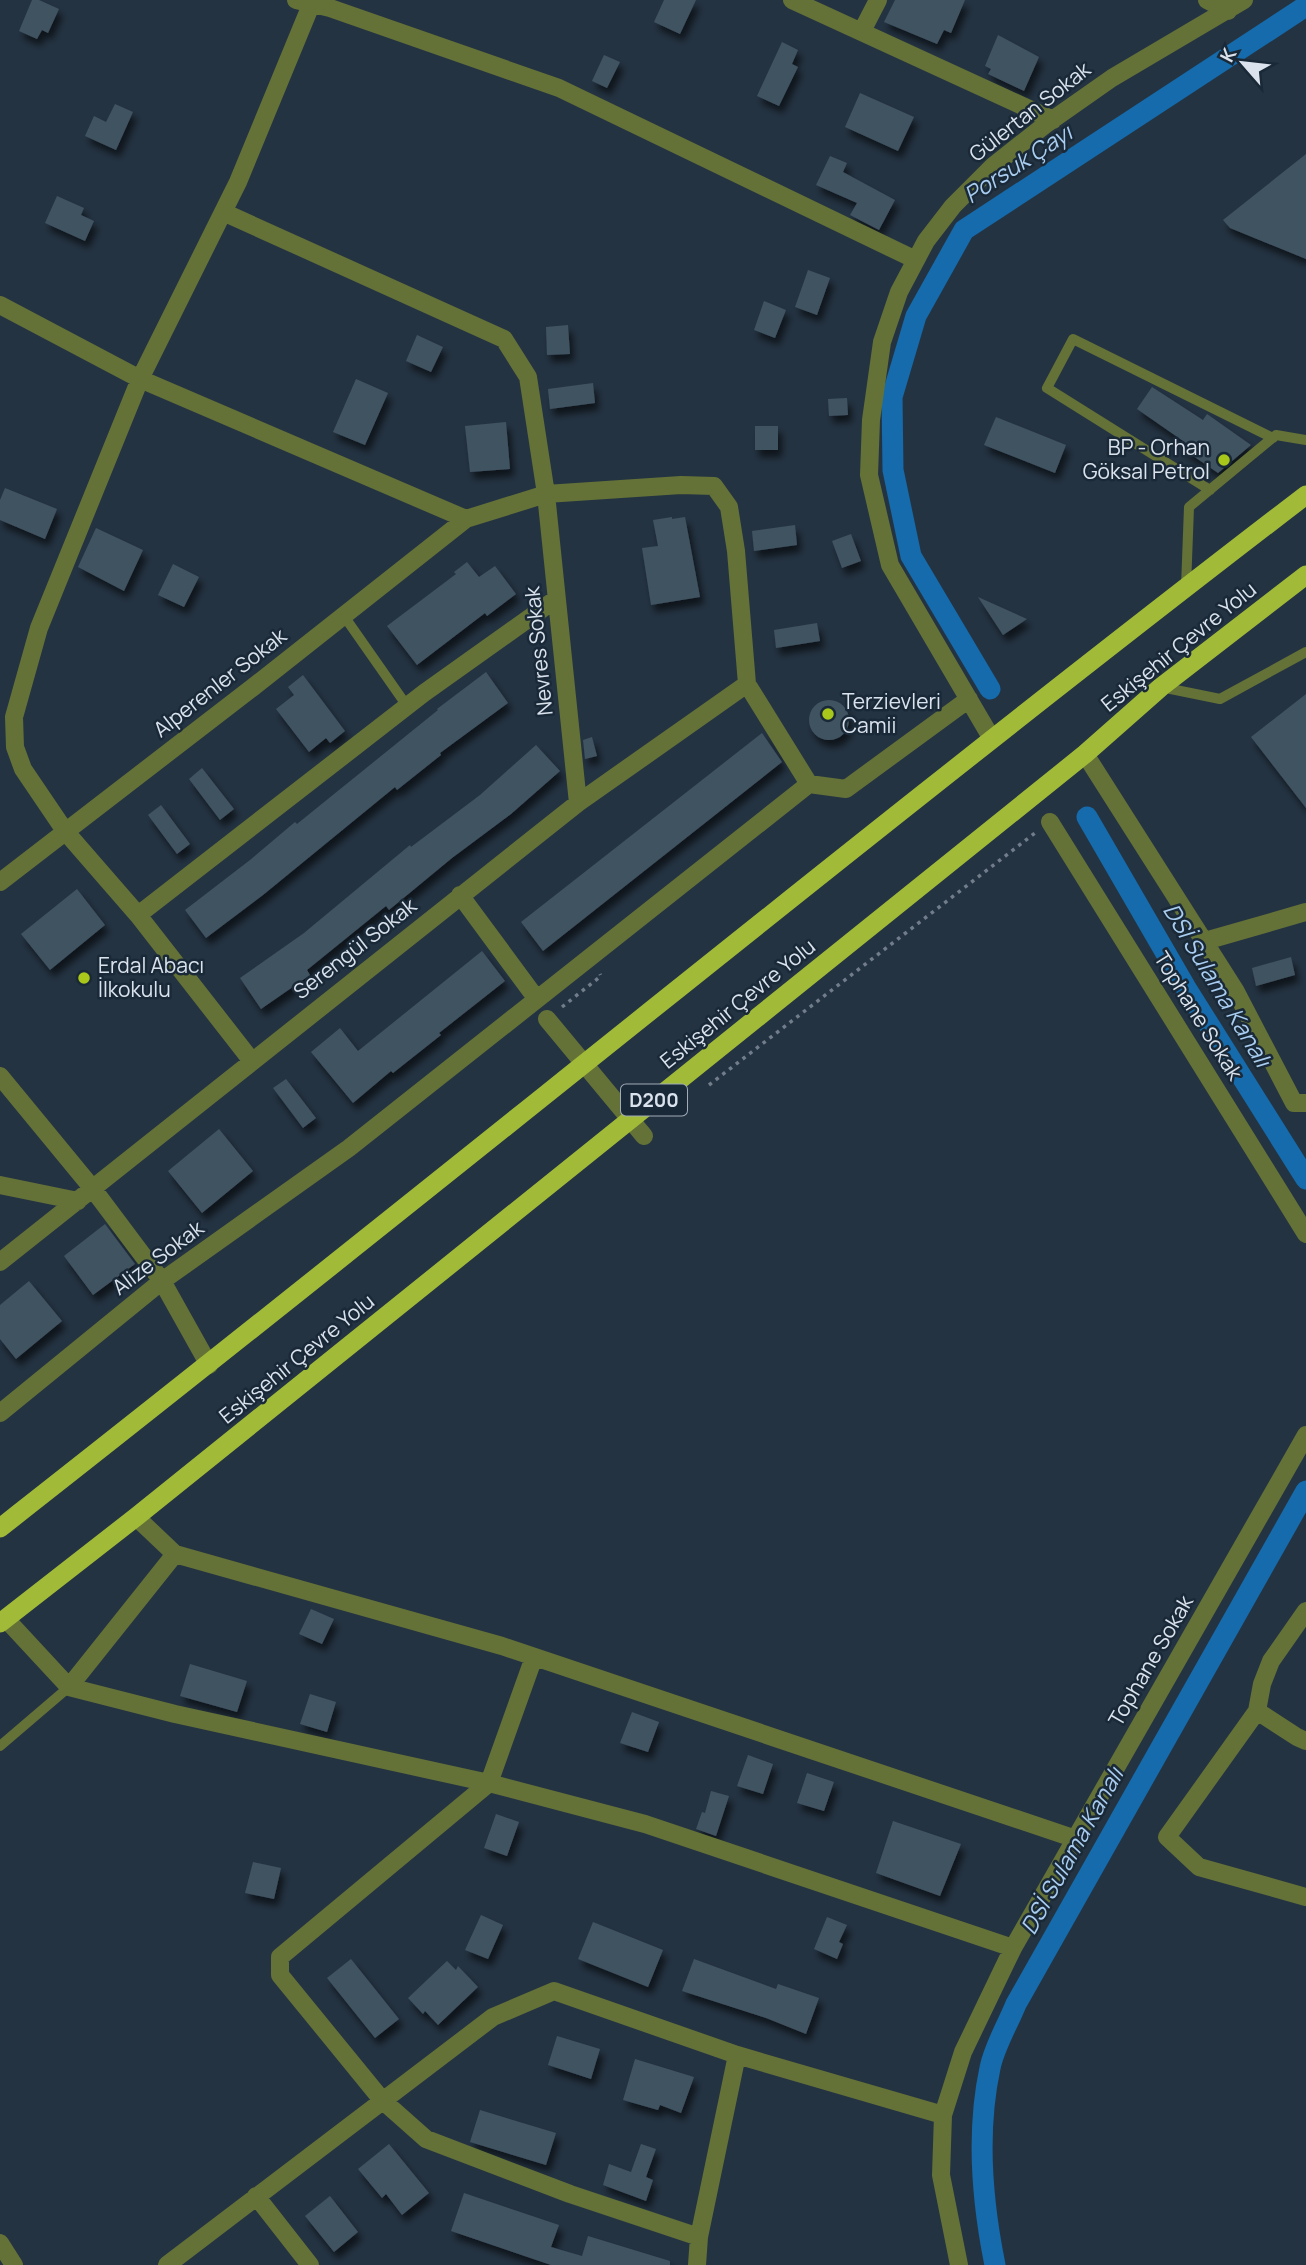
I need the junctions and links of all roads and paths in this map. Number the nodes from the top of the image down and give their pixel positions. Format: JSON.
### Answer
{"nodes":[{"id":1,"x":792,"y":0,"type":"edge"},
{"id":2,"x":878,"y":0,"type":"edge"},
{"id":3,"x":1206,"y":0,"type":"edge"},
{"id":4,"x":1244,"y":0,"type":"edge"},
{"id":5,"x":307,"y":1,"type":"edge"},
{"id":6,"x":1228,"y":11,"type":"junction"},
{"id":7,"x":862,"y":31,"type":"junction"},
{"id":8,"x":1053,"y":120,"type":"junction"},
{"id":9,"x":223,"y":212,"type":"junction"},
{"id":10,"x":916,"y":260,"type":"junction"},
{"id":11,"x":0,"y":305,"type":"edge"},
{"id":12,"x":140,"y":379,"type":"junction"},
{"id":13,"x":1273,"y":438,"type":"junction"},
{"id":14,"x":1306,"y":440,"type":"edge"},
{"id":15,"x":1210,"y":490,"type":"junction"},
{"id":16,"x":546,"y":494,"type":"junction"},
{"id":17,"x":1306,"y":495,"type":"edge"},
{"id":18,"x":466,"y":519,"type":"junction"},
{"id":19,"x":1306,"y":575,"type":"edge"},
{"id":20,"x":1186,"y":587,"type":"junction"},
{"id":21,"x":556,"y":599,"type":"junction"},
{"id":22,"x":344,"y":616,"type":"junction"},
{"id":23,"x":1306,"y":652,"type":"edge"},
{"id":24,"x":747,"y":684,"type":"junction"},
{"id":25,"x":1161,"y":688,"type":"junction"},
{"id":26,"x":969,"y":699,"type":"junction"},
{"id":27,"x":407,"y":706,"type":"junction"},
{"id":28,"x":992,"y":739,"type":"junction"},
{"id":29,"x":1086,"y":754,"type":"junction"},
{"id":30,"x":809,"y":784,"type":"junction"},
{"id":31,"x":578,"y":803,"type":"junction"},
{"id":32,"x":1050,"y":822,"type":"joint"},
{"id":33,"x":65,"y":831,"type":"junction"},
{"id":34,"x":0,"y":882,"type":"edge"},
{"id":35,"x":460,"y":895,"type":"junction"},
{"id":36,"x":1306,"y":912,"type":"edge"},
{"id":37,"x":138,"y":915,"type":"junction"},
{"id":38,"x":1205,"y":941,"type":"junction"},
{"id":39,"x":601,"y":976,"type":"dead end"},
{"id":40,"x":536,"y":998,"type":"junction"},
{"id":41,"x":547,"y":1019,"type":"joint"},
{"id":42,"x":251,"y":1060,"type":"junction"},
{"id":43,"x":0,"y":1076,"type":"edge"},
{"id":44,"x":704,"y":1088,"type":"dead end"},
{"id":45,"x":1300,"y":1103,"type":"edge"},
{"id":46,"x":1306,"y":1119,"type":"edge"},
{"id":47,"x":644,"y":1136,"type":"dead end"},
{"id":48,"x":0,"y":1185,"type":"edge"},
{"id":49,"x":93,"y":1189,"type":"junction"},
{"id":50,"x":78,"y":1200,"type":"junction"},
{"id":51,"x":1306,"y":1234,"type":"edge"},
{"id":52,"x":0,"y":1262,"type":"edge"},
{"id":53,"x":162,"y":1281,"type":"junction"},
{"id":54,"x":209,"y":1365,"type":"junction"},
{"id":55,"x":0,"y":1413,"type":"edge"},
{"id":56,"x":1306,"y":1435,"type":"edge"},
{"id":57,"x":136,"y":1517,"type":"junction"},
{"id":58,"x":0,"y":1528,"type":"edge"},
{"id":59,"x":175,"y":1554,"type":"junction"},
{"id":60,"x":1306,"y":1611,"type":"edge"},
{"id":61,"x":3,"y":1621,"type":"edge"},
{"id":62,"x":534,"y":1657,"type":"junction"},
{"id":63,"x":69,"y":1686,"type":"junction"},
{"id":64,"x":1257,"y":1711,"type":"junction"},
{"id":65,"x":1306,"y":1741,"type":"edge"},
{"id":66,"x":0,"y":1746,"type":"edge"},
{"id":67,"x":489,"y":1783,"type":"junction"},
{"id":68,"x":1076,"y":1839,"type":"junction"},
{"id":69,"x":1306,"y":1897,"type":"edge"},
{"id":70,"x":1013,"y":1948,"type":"junction"},
{"id":71,"x":737,"y":2055,"type":"junction"},
{"id":72,"x":382,"y":2100,"type":"junction"},
{"id":73,"x":943,"y":2115,"type":"junction"},
{"id":74,"x":256,"y":2196,"type":"junction"},
{"id":75,"x":699,"y":2237,"type":"junction"},
{"id":76,"x":0,"y":2243,"type":"edge"},
{"id":77,"x":15,"y":2265,"type":"edge"},
{"id":78,"x":167,"y":2265,"type":"edge"},
{"id":79,"x":310,"y":2265,"type":"edge"},
{"id":80,"x":697,"y":2265,"type":"edge"},
{"id":81,"x":960,"y":2265,"type":"edge"}],
"edges":[{"from":1,"to":7,"type":"street"},
{"from":2,"to":7,"type":"street"},
{"from":3,"to":6,"type":"street"},
{"from":4,"to":6,"type":"street","name":"Gülertan Sokak"},
{"from":5,"to":9,"type":"street"},
{"from":5,"to":10,"type":"street"},
{"from":6,"to":8,"type":"street","name":"Gülertan Sokak"},
{"from":7,"to":8,"type":"street"},
{"from":8,"to":10,"type":"street","name":"Gülertan Sokak"},
{"from":9,"to":12,"type":"street"},
{"from":9,"to":16,"type":"street","name":"Nevres Sokak"},
{"from":10,"to":26,"type":"street","name":"Gülertan Sokak"},
{"from":11,"to":12,"type":"street"},
{"from":12,"to":18,"type":"street"},
{"from":12,"to":33,"type":"street"},
{"from":13,"to":14,"type":"lane"},
{"from":13,"to":15,"type":"lane"},
{"from":13,"to":15,"type":"lane"},
{"from":15,"to":20,"type":"lane"},
{"from":16,"to":18,"type":"street"},
{"from":16,"to":21,"type":"street","name":"Nevres Sokak"},
{"from":16,"to":24,"type":"street"},
{"from":17,"to":20,"type":"highway","name":"Eskişehir Çevre Yolu"},
{"from":18,"to":22,"type":"street","name":"Alperenler Sokak"},
{"from":19,"to":25,"type":"highway","name":"Eskişehir Çevre Yolu","number":"D200"},
{"from":20,"to":28,"type":"highway","name":"Eskişehir Çevre Yolu"},
{"from":21,"to":27,"type":"street"},
{"from":21,"to":31,"type":"street","name":"Nevres Sokak"},
{"from":22,"to":27,"type":"lane"},
{"from":22,"to":33,"type":"street","name":"Alperenler Sokak"},
{"from":23,"to":25,"type":"lane"},
{"from":24,"to":30,"type":"street"},
{"from":24,"to":31,"type":"street","name":"Serengül Sokak"},
{"from":25,"to":29,"type":"highway","name":"Eskişehir Çevre Yolu","number":"D200"},
{"from":26,"to":28,"type":"street","name":"Gülertan Sokak"},
{"from":26,"to":30,"type":"street"},
{"from":27,"to":37,"type":"street"},
{"from":28,"to":54,"type":"highway","name":"Eskişehir Çevre Yolu"},
{"from":29,"to":38,"type":"street"},
{"from":29,"to":57,"type":"highway","name":"Eskişehir Çevre Yolu","number":"D200"},
{"from":30,"to":40,"type":"street","name":"Alize Sokak"},
{"from":31,"to":35,"type":"street","name":"Serengül Sokak"},
{"from":32,"to":44,"type":"path"},
{"from":32,"to":51,"type":"street","name":"Tophane Sokak"},
{"from":33,"to":34,"type":"street","name":"Alperenler Sokak"},
{"from":33,"to":37,"type":"street"},
{"from":35,"to":40,"type":"street"},
{"from":35,"to":42,"type":"street","name":"Serengül Sokak"},
{"from":36,"to":38,"type":"street"},
{"from":37,"to":42,"type":"street"},
{"from":38,"to":45,"type":"street"},
{"from":39,"to":41,"type":"path"},
{"from":40,"to":53,"type":"street","name":"Alize Sokak"},
{"from":41,"to":47,"type":"street"},
{"from":42,"to":49,"type":"street","name":"Serengül Sokak"},
{"from":43,"to":49,"type":"street"},
{"from":45,"to":46,"type":"street"},
{"from":48,"to":50,"type":"street"},
{"from":49,"to":50,"type":"street","name":"Serengül Sokak"},
{"from":49,"to":53,"type":"street"},
{"from":50,"to":52,"type":"street","name":"Serengül Sokak"},
{"from":53,"to":54,"type":"street"},
{"from":53,"to":55,"type":"street","name":"Alize Sokak"},
{"from":54,"to":58,"type":"highway","name":"Eskişehir Çevre Yolu"},
{"from":56,"to":68,"type":"street","name":"Tophane Sokak"},
{"from":57,"to":59,"type":"street"},
{"from":57,"to":61,"type":"highway","name":"Eskişehir Çevre Yolu","number":"D200"},
{"from":59,"to":62,"type":"street"},
{"from":59,"to":63,"type":"street"},
{"from":60,"to":64,"type":"street"},
{"from":61,"to":63,"type":"street"},
{"from":62,"to":67,"type":"street"},
{"from":62,"to":68,"type":"street"},
{"from":63,"to":66,"type":"lane"},
{"from":63,"to":67,"type":"street"},
{"from":64,"to":65,"type":"street"},
{"from":64,"to":69,"type":"street"},
{"from":67,"to":70,"type":"street"},
{"from":67,"to":72,"type":"street"},
{"from":68,"to":70,"type":"street","name":"Tophane Sokak"},
{"from":70,"to":73,"type":"street","name":"Tophane Sokak"},
{"from":71,"to":72,"type":"street"},
{"from":71,"to":73,"type":"street"},
{"from":71,"to":75,"type":"street"},
{"from":72,"to":74,"type":"street"},
{"from":72,"to":75,"type":"street"},
{"from":73,"to":81,"type":"street","name":"Tophane Sokak"},
{"from":74,"to":78,"type":"street"},
{"from":74,"to":79,"type":"street"},
{"from":75,"to":80,"type":"street"},
{"from":76,"to":77,"type":"street"}]}
